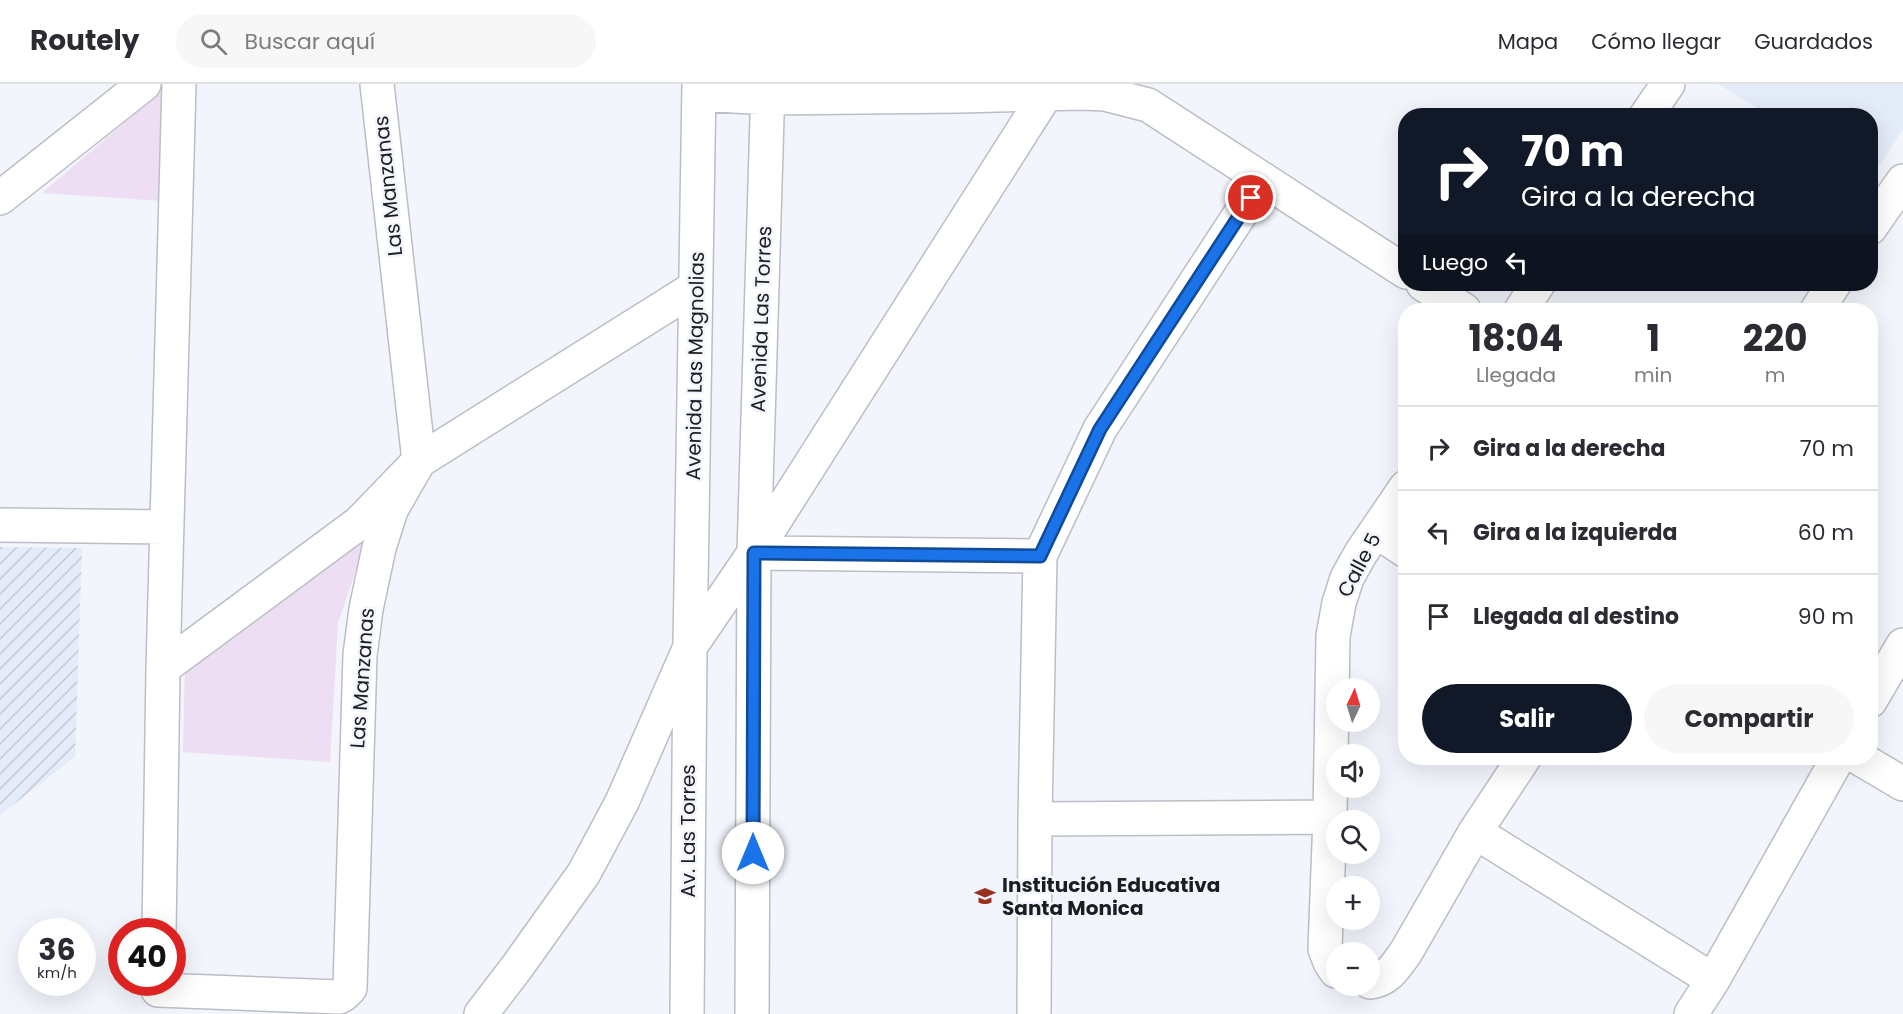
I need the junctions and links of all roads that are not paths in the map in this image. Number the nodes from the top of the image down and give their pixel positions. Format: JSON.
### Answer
{"nodes":[{"id":1,"x":144,"y":84,"type":"edge"},
{"id":2,"x":179,"y":84,"type":"edge"},
{"id":3,"x":376,"y":84,"type":"edge"},
{"id":4,"x":1668,"y":84,"type":"edge"},
{"id":5,"x":699,"y":89,"type":"edge"},
{"id":6,"x":768,"y":91,"type":"edge"},
{"id":7,"x":1046,"y":94,"type":"junction"},
{"id":8,"x":1652,"y":108,"type":"edge"},
{"id":9,"x":1263,"y":179,"type":"junction"},
{"id":10,"x":0,"y":198,"type":"edge"},
{"id":11,"x":1398,"y":267,"type":"edge"},
{"id":12,"x":696,"y":287,"type":"junction"},
{"id":13,"x":1434,"y":291,"type":"edge"},
{"id":14,"x":1453,"y":303,"type":"edge"},
{"id":15,"x":419,"y":461,"type":"junction"},
{"id":16,"x":1398,"y":499,"type":"edge"},
{"id":17,"x":0,"y":525,"type":"edge"},
{"id":18,"x":167,"y":527,"type":"junction"},
{"id":19,"x":1376,"y":531,"type":"junction"},
{"id":20,"x":1398,"y":546,"type":"edge"},
{"id":21,"x":754,"y":553,"type":"junction"},
{"id":22,"x":1040,"y":556,"type":"junction"},
{"id":23,"x":1903,"y":645,"type":"edge"},
{"id":24,"x":690,"y":647,"type":"junction"},
{"id":25,"x":163,"y":668,"type":"junction"},
{"id":26,"x":1878,"y":687,"type":"edge"},
{"id":27,"x":1519,"y":765,"type":"edge"},
{"id":28,"x":1834,"y":765,"type":"edge"},
{"id":29,"x":1871,"y":765,"type":"edge"},
{"id":30,"x":1903,"y":784,"type":"edge"},
{"id":31,"x":1330,"y":810,"type":"edge"},
{"id":32,"x":1326,"y":817,"type":"edge"},
{"id":33,"x":1035,"y":819,"type":"junction"},
{"id":34,"x":1475,"y":832,"type":"junction"},
{"id":35,"x":1328,"y":864,"type":"edge"},
{"id":36,"x":159,"y":918,"type":"edge"},
{"id":37,"x":1326,"y":952,"type":"edge"},
{"id":38,"x":1380,"y":979,"type":"edge"},
{"id":39,"x":1713,"y":980,"type":"junction"},
{"id":40,"x":157,"y":996,"type":"edge"},
{"id":41,"x":481,"y":1014,"type":"edge"},
{"id":42,"x":687,"y":1014,"type":"edge"},
{"id":43,"x":752,"y":1014,"type":"edge"},
{"id":44,"x":1034,"y":1014,"type":"edge"},
{"id":45,"x":1691,"y":1014,"type":"edge"}],
"edges":[{"from":1,"to":10,"type":"street"},
{"from":2,"to":18,"type":"street"},
{"from":3,"to":15,"type":"street","name":"Las Manzanas"},
{"from":4,"to":8,"type":"street"},
{"from":5,"to":6,"type":"street"},
{"from":5,"to":12,"type":"street","name":"Avenida Las Magnolias"},
{"from":6,"to":7,"type":"street"},
{"from":6,"to":21,"type":"street","name":"Avenida Las Torres"},
{"from":7,"to":9,"type":"street"},
{"from":7,"to":21,"type":"street","name":"Avenida Las Magnolias"},
{"from":9,"to":11,"type":"street"},
{"from":9,"to":22,"type":"street"},
{"from":12,"to":15,"type":"street"},
{"from":12,"to":24,"type":"street","name":"Avenida Las Magnolias"},
{"from":13,"to":14,"type":"street"},
{"from":15,"to":25,"type":"street"},
{"from":15,"to":40,"type":"street","name":"Las Manzanas"},
{"from":16,"to":19,"type":"street","name":"Calle 5"},
{"from":17,"to":18,"type":"street"},
{"from":18,"to":25,"type":"street"},
{"from":19,"to":20,"type":"street"},
{"from":19,"to":31,"type":"street","name":"Calle 5"},
{"from":21,"to":22,"type":"street"},
{"from":21,"to":24,"type":"street","name":"Avenida Las Magnolias"},
{"from":21,"to":43,"type":"street"},
{"from":22,"to":33,"type":"street"},
{"from":23,"to":26,"type":"street"},
{"from":24,"to":41,"type":"street","name":"Avenida Las Magnolias"},
{"from":24,"to":42,"type":"street","name":"Av. Las Torres"},
{"from":25,"to":36,"type":"street"},
{"from":27,"to":34,"type":"street"},
{"from":28,"to":39,"type":"street"},
{"from":29,"to":30,"type":"street"},
{"from":32,"to":33,"type":"street"},
{"from":33,"to":44,"type":"street"},
{"from":34,"to":38,"type":"street"},
{"from":34,"to":39,"type":"street"},
{"from":35,"to":37,"type":"street","name":"Calle 5"},
{"from":39,"to":45,"type":"street"}]}
